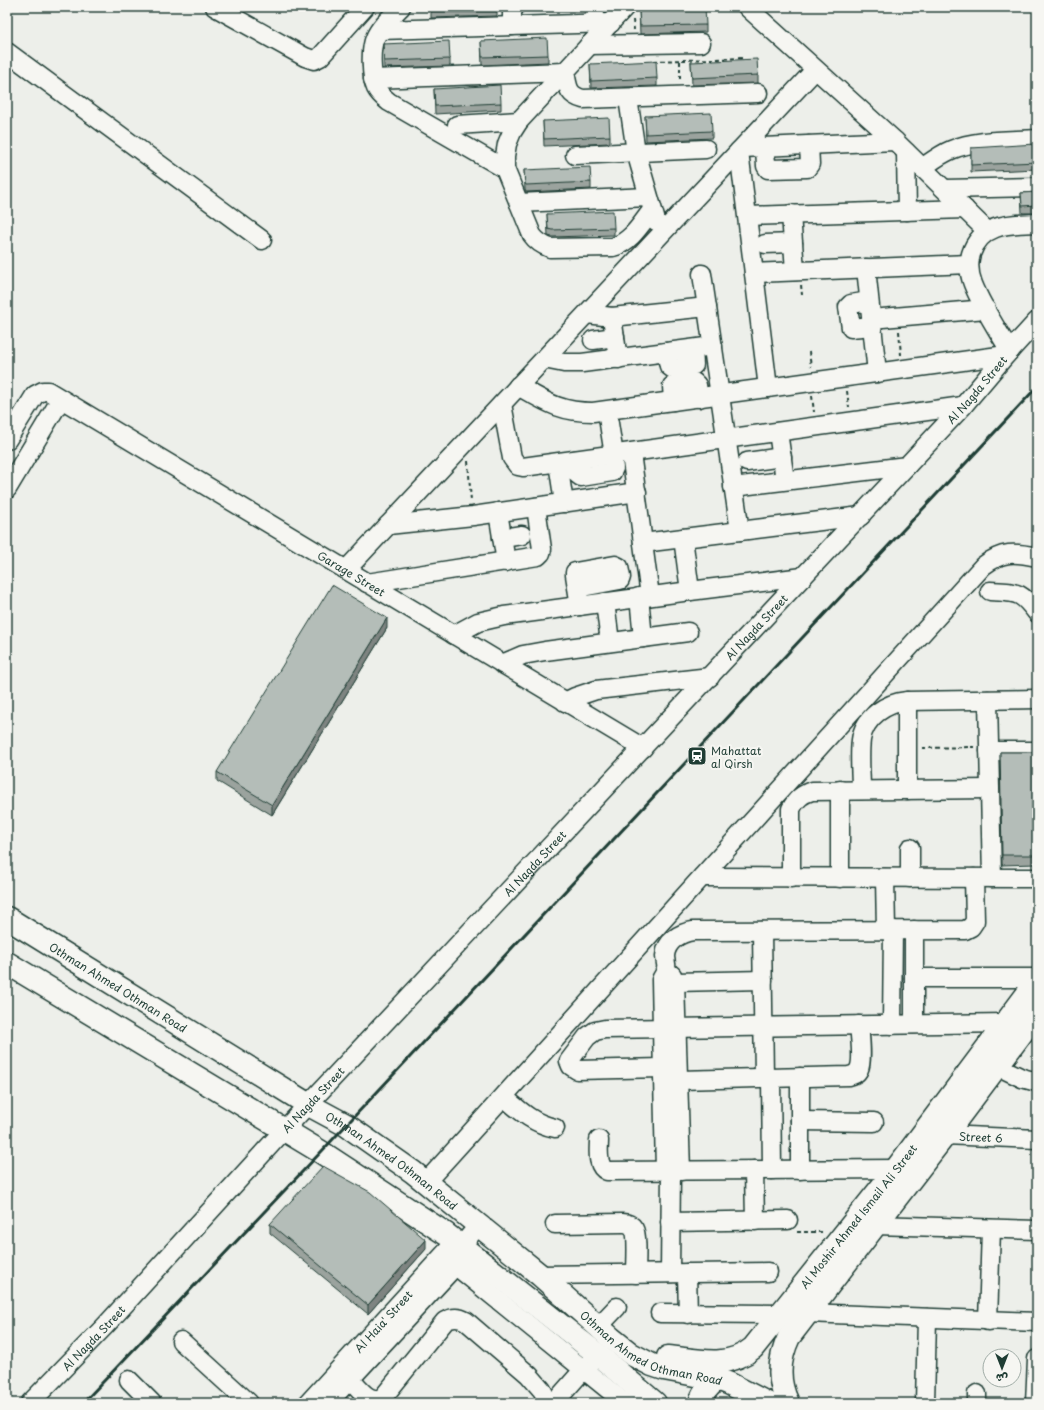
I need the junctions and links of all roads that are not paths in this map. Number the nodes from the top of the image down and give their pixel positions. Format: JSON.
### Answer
{"nodes":[{"id":1,"x":215,"y":7,"type":"edge"},
{"id":2,"x":365,"y":7,"type":"edge"},
{"id":3,"x":401,"y":7,"type":"edge"},
{"id":4,"x":515,"y":7,"type":"edge"},
{"id":5,"x":625,"y":7,"type":"edge"},
{"id":6,"x":747,"y":7,"type":"edge"},
{"id":7,"x":600,"y":18,"type":"edge"},
{"id":8,"x":512,"y":26,"type":"junction"},
{"id":9,"x":380,"y":30,"type":"junction"},
{"id":10,"x":701,"y":43,"type":"dead end"},
{"id":11,"x":589,"y":45,"type":"junction"},
{"id":12,"x":7,"y":52,"type":"edge"},
{"id":13,"x":815,"y":70,"type":"junction"},
{"id":14,"x":565,"y":72,"type":"junction"},
{"id":15,"x":374,"y":78,"type":"junction"},
{"id":16,"x":758,"y":92,"type":"dead end"},
{"id":17,"x":628,"y":98,"type":"junction"},
{"id":18,"x":519,"y":121,"type":"junction"},
{"id":19,"x":457,"y":125,"type":"dead end"},
{"id":20,"x":1037,"y":140,"type":"edge"},
{"id":21,"x":901,"y":147,"type":"junction"},
{"id":22,"x":706,"y":148,"type":"dead end"},
{"id":23,"x":741,"y":149,"type":"junction"},
{"id":24,"x":636,"y":152,"type":"junction"},
{"id":25,"x":575,"y":155,"type":"dead end"},
{"id":26,"x":922,"y":168,"type":"junction"},
{"id":27,"x":505,"y":169,"type":"junction"},
{"id":28,"x":1037,"y":187,"type":"edge"},
{"id":29,"x":945,"y":189,"type":"junction"},
{"id":30,"x":519,"y":203,"type":"junction"},
{"id":31,"x":650,"y":204,"type":"junction"},
{"id":32,"x":965,"y":209,"type":"junction"},
{"id":33,"x":907,"y":211,"type":"junction"},
{"id":34,"x":791,"y":214,"type":"junction"},
{"id":35,"x":748,"y":216,"type":"junction"},
{"id":36,"x":1037,"y":223,"type":"edge"},
{"id":37,"x":987,"y":231,"type":"junction"},
{"id":38,"x":661,"y":235,"type":"junction"},
{"id":39,"x":262,"y":240,"type":"dead end"},
{"id":40,"x":793,"y":243,"type":"junction"},
{"id":41,"x":765,"y":244,"type":"dead end"},
{"id":42,"x":969,"y":264,"type":"junction"},
{"id":43,"x":866,"y":268,"type":"junction"},
{"id":44,"x":795,"y":271,"type":"junction"},
{"id":45,"x":702,"y":274,"type":"dead end"},
{"id":46,"x":754,"y":274,"type":"junction"},
{"id":47,"x":707,"y":307,"type":"junction"},
{"id":48,"x":986,"y":309,"type":"junction"},
{"id":49,"x":586,"y":314,"type":"junction"},
{"id":50,"x":612,"y":317,"type":"junction"},
{"id":51,"x":1037,"y":321,"type":"edge"},
{"id":52,"x":872,"y":323,"type":"junction"},
{"id":53,"x":615,"y":337,"type":"junction"},
{"id":54,"x":593,"y":340,"type":"dead end"},
{"id":55,"x":713,"y":346,"type":"junction"},
{"id":56,"x":1008,"y":353,"type":"junction"},
{"id":57,"x":544,"y":359,"type":"junction"},
{"id":58,"x":618,"y":359,"type":"junction"},
{"id":59,"x":877,"y":374,"type":"junction"},
{"id":60,"x":518,"y":386,"type":"junction"},
{"id":61,"x":768,"y":388,"type":"junction"},
{"id":62,"x":720,"y":395,"type":"junction"},
{"id":63,"x":61,"y":399,"type":"junction"},
{"id":64,"x":502,"y":404,"type":"junction"},
{"id":65,"x":963,"y":406,"type":"junction"},
{"id":66,"x":607,"y":411,"type":"junction"},
{"id":67,"x":778,"y":432,"type":"junction"},
{"id":68,"x":726,"y":439,"type":"junction"},
{"id":69,"x":7,"y":440,"type":"edge"},
{"id":70,"x":631,"y":453,"type":"junction"},
{"id":71,"x":613,"y":455,"type":"junction"},
{"id":72,"x":782,"y":458,"type":"junction"},
{"id":73,"x":567,"y":461,"type":"junction"},
{"id":74,"x":747,"y":462,"type":"dead end"},
{"id":75,"x":907,"y":466,"type":"junction"},
{"id":76,"x":785,"y":480,"type":"junction"},
{"id":77,"x":733,"y":487,"type":"junction"},
{"id":78,"x":7,"y":489,"type":"edge"},
{"id":79,"x":636,"y":492,"type":"junction"},
{"id":80,"x":564,"y":503,"type":"junction"},
{"id":81,"x":536,"y":507,"type":"junction"},
{"id":82,"x":498,"y":512,"type":"junction"},
{"id":83,"x":861,"y":516,"type":"junction"},
{"id":84,"x":388,"y":525,"type":"junction"},
{"id":85,"x":740,"y":530,"type":"junction"},
{"id":86,"x":522,"y":535,"type":"dead end"},
{"id":87,"x":502,"y":538,"type":"junction"},
{"id":88,"x":683,"y":538,"type":"junction"},
{"id":89,"x":643,"y":543,"type":"junction"},
{"id":90,"x":1037,"y":557,"type":"edge"},
{"id":91,"x":506,"y":562,"type":"junction"},
{"id":92,"x":346,"y":570,"type":"junction"},
{"id":93,"x":803,"y":577,"type":"junction"},
{"id":94,"x":367,"y":583,"type":"junction"},
{"id":95,"x":577,"y":588,"type":"dead end"},
{"id":96,"x":690,"y":591,"type":"junction"},
{"id":97,"x":990,"y":591,"type":"dead end"},
{"id":98,"x":645,"y":597,"type":"junction"},
{"id":99,"x":605,"y":602,"type":"junction"},
{"id":100,"x":580,"y":606,"type":"junction"},
{"id":101,"x":1037,"y":613,"type":"edge"},
{"id":102,"x":688,"y":632,"type":"dead end"},
{"id":103,"x":454,"y":635,"type":"junction"},
{"id":104,"x":643,"y":638,"type":"junction"},
{"id":105,"x":610,"y":642,"type":"junction"},
{"id":106,"x":502,"y":664,"type":"junction"},
{"id":107,"x":710,"y":677,"type":"junction"},
{"id":108,"x":1037,"y":699,"type":"edge"},
{"id":109,"x":988,"y":700,"type":"junction"},
{"id":110,"x":907,"y":701,"type":"junction"},
{"id":111,"x":565,"y":702,"type":"junction"},
{"id":112,"x":643,"y":748,"type":"junction"},
{"id":113,"x":989,"y":749,"type":"junction"},
{"id":114,"x":1037,"y":751,"type":"edge"},
{"id":115,"x":990,"y":789,"type":"junction"},
{"id":116,"x":840,"y":790,"type":"junction"},
{"id":117,"x":861,"y":790,"type":"junction"},
{"id":118,"x":907,"y":790,"type":"junction"},
{"id":119,"x":910,"y":848,"type":"dead end"},
{"id":120,"x":702,"y":877,"type":"junction"},
{"id":121,"x":791,"y":878,"type":"junction"},
{"id":122,"x":840,"y":878,"type":"junction"},
{"id":123,"x":885,"y":878,"type":"junction"},
{"id":124,"x":910,"y":878,"type":"junction"},
{"id":125,"x":974,"y":878,"type":"junction"},
{"id":126,"x":992,"y":878,"type":"junction"},
{"id":127,"x":1037,"y":878,"type":"edge"},
{"id":128,"x":7,"y":918,"type":"edge"},
{"id":129,"x":890,"y":930,"type":"junction"},
{"id":130,"x":914,"y":930,"type":"junction"},
{"id":131,"x":762,"y":931,"type":"junction"},
{"id":132,"x":7,"y":963,"type":"edge"},
{"id":133,"x":671,"y":977,"type":"junction"},
{"id":134,"x":914,"y":978,"type":"junction"},
{"id":135,"x":1037,"y":978,"type":"edge"},
{"id":136,"x":763,"y":980,"type":"junction"},
{"id":137,"x":1037,"y":982,"type":"edge"},
{"id":138,"x":1037,"y":1013,"type":"edge"},
{"id":139,"x":1006,"y":1023,"type":"junction"},
{"id":140,"x":570,"y":1024,"type":"junction"},
{"id":141,"x":892,"y":1024,"type":"junction"},
{"id":142,"x":914,"y":1024,"type":"junction"},
{"id":143,"x":859,"y":1025,"type":"junction"},
{"id":144,"x":764,"y":1026,"type":"junction"},
{"id":145,"x":669,"y":1028,"type":"junction"},
{"id":146,"x":586,"y":1037,"type":"junction"},
{"id":147,"x":997,"y":1066,"type":"junction"},
{"id":148,"x":662,"y":1068,"type":"junction"},
{"id":149,"x":768,"y":1078,"type":"junction"},
{"id":150,"x":800,"y":1078,"type":"junction"},
{"id":151,"x":678,"y":1080,"type":"junction"},
{"id":152,"x":1037,"y":1082,"type":"edge"},
{"id":153,"x":504,"y":1097,"type":"junction"},
{"id":154,"x":309,"y":1105,"type":"junction"},
{"id":155,"x":800,"y":1122,"type":"junction"},
{"id":156,"x":874,"y":1122,"type":"dead end"},
{"id":157,"x":555,"y":1128,"type":"dead end"},
{"id":158,"x":285,"y":1129,"type":"junction"},
{"id":159,"x":935,"y":1133,"type":"junction"},
{"id":160,"x":1037,"y":1139,"type":"edge"},
{"id":161,"x":599,"y":1140,"type":"dead end"},
{"id":162,"x":896,"y":1169,"type":"junction"},
{"id":163,"x":754,"y":1170,"type":"junction"},
{"id":164,"x":772,"y":1170,"type":"junction"},
{"id":165,"x":800,"y":1170,"type":"junction"},
{"id":166,"x":672,"y":1171,"type":"junction"},
{"id":167,"x":420,"y":1177,"type":"junction"},
{"id":168,"x":755,"y":1221,"type":"junction"},
{"id":169,"x":670,"y":1222,"type":"junction"},
{"id":170,"x":555,"y":1224,"type":"dead end"},
{"id":171,"x":479,"y":1225,"type":"junction"},
{"id":172,"x":875,"y":1225,"type":"junction"},
{"id":173,"x":790,"y":1226,"type":"road end"},
{"id":174,"x":991,"y":1229,"type":"junction"},
{"id":175,"x":1037,"y":1230,"type":"edge"},
{"id":176,"x":454,"y":1248,"type":"junction"},
{"id":177,"x":768,"y":1272,"type":"dead end"},
{"id":178,"x":679,"y":1273,"type":"junction"},
{"id":179,"x":636,"y":1274,"type":"junction"},
{"id":180,"x":540,"y":1275,"type":"junction"},
{"id":181,"x":617,"y":1306,"type":"dead end"},
{"id":182,"x":660,"y":1313,"type":"dead end"},
{"id":183,"x":807,"y":1313,"type":"junction"},
{"id":184,"x":688,"y":1314,"type":"junction"},
{"id":185,"x":780,"y":1314,"type":"junction"},
{"id":186,"x":927,"y":1318,"type":"junction"},
{"id":187,"x":988,"y":1320,"type":"junction"},
{"id":188,"x":1037,"y":1322,"type":"edge"},
{"id":189,"x":181,"y":1341,"type":"dead end"},
{"id":190,"x":597,"y":1347,"type":"junction"},
{"id":191,"x":631,"y":1354,"type":"junction"},
{"id":192,"x":1037,"y":1359,"type":"edge"},
{"id":193,"x":717,"y":1378,"type":"junction"},
{"id":194,"x":350,"y":1379,"type":"junction"},
{"id":195,"x":129,"y":1380,"type":"dead end"},
{"id":196,"x":388,"y":1400,"type":"edge"},
{"id":197,"x":30,"y":1403,"type":"edge"},
{"id":198,"x":152,"y":1403,"type":"edge"},
{"id":199,"x":249,"y":1403,"type":"edge"},
{"id":200,"x":308,"y":1403,"type":"edge"},
{"id":201,"x":328,"y":1403,"type":"edge"},
{"id":202,"x":549,"y":1403,"type":"edge"},
{"id":203,"x":554,"y":1403,"type":"edge"},
{"id":204,"x":625,"y":1403,"type":"edge"},
{"id":205,"x":655,"y":1403,"type":"edge"},
{"id":206,"x":700,"y":1403,"type":"edge"},
{"id":207,"x":767,"y":1403,"type":"edge"},
{"id":208,"x":788,"y":1403,"type":"edge"},
{"id":209,"x":925,"y":1403,"type":"edge"},
{"id":210,"x":1034,"y":1403,"type":"edge"}],
"edges":[{"from":1,"to":2,"type":"street"},
{"from":3,"to":9,"type":"street"},
{"from":4,"to":8,"type":"street"},
{"from":5,"to":7,"type":"street"},
{"from":6,"to":13,"type":"street"},
{"from":7,"to":8,"type":"street"},
{"from":7,"to":11,"type":"street"},
{"from":8,"to":9,"type":"street"},
{"from":9,"to":15,"type":"street"},
{"from":10,"to":11,"type":"street"},
{"from":11,"to":14,"type":"street"},
{"from":12,"to":39,"type":"street"},
{"from":13,"to":21,"type":"street"},
{"from":13,"to":23,"type":"street"},
{"from":14,"to":15,"type":"street"},
{"from":14,"to":17,"type":"street"},
{"from":14,"to":18,"type":"street"},
{"from":15,"to":27,"type":"street"},
{"from":16,"to":17,"type":"street"},
{"from":17,"to":24,"type":"street"},
{"from":18,"to":19,"type":"street"},
{"from":18,"to":27,"type":"street"},
{"from":20,"to":26,"type":"street"},
{"from":21,"to":23,"type":"street"},
{"from":21,"to":26,"type":"street"},
{"from":21,"to":33,"type":"street"},
{"from":22,"to":24,"type":"street"},
{"from":23,"to":35,"type":"street"},
{"from":23,"to":38,"type":"street"},
{"from":24,"to":25,"type":"street"},
{"from":24,"to":31,"type":"street"},
{"from":26,"to":29,"type":"street"},
{"from":27,"to":30,"type":"street"},
{"from":28,"to":29,"type":"street"},
{"from":29,"to":32,"type":"street"},
{"from":30,"to":31,"type":"street"},
{"from":30,"to":31,"type":"street"},
{"from":31,"to":38,"type":"street"},
{"from":32,"to":33,"type":"street"},
{"from":32,"to":37,"type":"street"},
{"from":33,"to":34,"type":"street"},
{"from":34,"to":35,"type":"street"},
{"from":34,"to":40,"type":"street"},
{"from":35,"to":46,"type":"street"},
{"from":36,"to":37,"type":"street"},
{"from":37,"to":42,"type":"street"},
{"from":38,"to":49,"type":"street"},
{"from":40,"to":41,"type":"street"},
{"from":40,"to":44,"type":"street"},
{"from":42,"to":43,"type":"street"},
{"from":42,"to":48,"type":"street"},
{"from":43,"to":44,"type":"street"},
{"from":43,"to":52,"type":"street"},
{"from":44,"to":46,"type":"street"},
{"from":45,"to":47,"type":"street"},
{"from":46,"to":61,"type":"street"},
{"from":47,"to":50,"type":"street"},
{"from":47,"to":55,"type":"street"},
{"from":48,"to":52,"type":"street"},
{"from":48,"to":56,"type":"street"},
{"from":49,"to":50,"type":"street"},
{"from":49,"to":57,"type":"street"},
{"from":50,"to":53,"type":"street"},
{"from":51,"to":56,"type":"street","name":"Al Nagda Street"},
{"from":52,"to":59,"type":"street"},
{"from":53,"to":54,"type":"street"},
{"from":53,"to":58,"type":"street"},
{"from":55,"to":58,"type":"street"},
{"from":55,"to":62,"type":"street"},
{"from":56,"to":59,"type":"street"},
{"from":56,"to":65,"type":"street","name":"Al Nagda Street"},
{"from":57,"to":58,"type":"street"},
{"from":57,"to":60,"type":"street"},
{"from":59,"to":61,"type":"street"},
{"from":60,"to":64,"type":"street"},
{"from":60,"to":66,"type":"street"},
{"from":61,"to":62,"type":"street"},
{"from":62,"to":66,"type":"street"},
{"from":62,"to":68,"type":"street"},
{"from":63,"to":69,"type":"street","name":"Garage Street"},
{"from":63,"to":78,"type":"street"},
{"from":63,"to":92,"type":"street","name":"Garage Street"},
{"from":64,"to":73,"type":"street"},
{"from":64,"to":84,"type":"street"},
{"from":65,"to":67,"type":"street"},
{"from":65,"to":75,"type":"street","name":"Al Nagda Street"},
{"from":66,"to":71,"type":"street"},
{"from":67,"to":68,"type":"street"},
{"from":67,"to":72,"type":"street"},
{"from":68,"to":70,"type":"street"},
{"from":68,"to":77,"type":"street"},
{"from":70,"to":71,"type":"street"},
{"from":70,"to":79,"type":"street"},
{"from":71,"to":73,"type":"street"},
{"from":72,"to":74,"type":"street"},
{"from":72,"to":76,"type":"street"},
{"from":73,"to":80,"type":"street"},
{"from":75,"to":76,"type":"street"},
{"from":75,"to":83,"type":"street","name":"Al Nagda Street"},
{"from":76,"to":77,"type":"street"},
{"from":77,"to":85,"type":"street"},
{"from":79,"to":80,"type":"street"},
{"from":79,"to":89,"type":"street"},
{"from":80,"to":81,"type":"street"},
{"from":81,"to":82,"type":"street"},
{"from":81,"to":91,"type":"street"},
{"from":82,"to":84,"type":"street"},
{"from":82,"to":87,"type":"street"},
{"from":83,"to":85,"type":"street"},
{"from":83,"to":93,"type":"street","name":"Al Nagda Street"},
{"from":84,"to":92,"type":"street"},
{"from":85,"to":88,"type":"street"},
{"from":86,"to":87,"type":"street"},
{"from":87,"to":91,"type":"street"},
{"from":88,"to":89,"type":"street"},
{"from":88,"to":96,"type":"street"},
{"from":89,"to":98,"type":"street"},
{"from":90,"to":120,"type":"street"},
{"from":91,"to":94,"type":"street"},
{"from":92,"to":94,"type":"street","name":"Garage Street"},
{"from":93,"to":96,"type":"street"},
{"from":93,"to":107,"type":"street","name":"Al Nagda Street"},
{"from":94,"to":103,"type":"street","name":"Garage Street"},
{"from":95,"to":100,"type":"street"},
{"from":96,"to":98,"type":"street"},
{"from":97,"to":101,"type":"street"},
{"from":98,"to":99,"type":"street"},
{"from":98,"to":104,"type":"street"},
{"from":99,"to":100,"type":"street"},
{"from":99,"to":105,"type":"street"},
{"from":100,"to":103,"type":"street"},
{"from":102,"to":104,"type":"street"},
{"from":103,"to":106,"type":"street","name":"Garage Street"},
{"from":104,"to":105,"type":"street"},
{"from":105,"to":106,"type":"street"},
{"from":106,"to":111,"type":"street","name":"Garage Street"},
{"from":107,"to":111,"type":"street"},
{"from":107,"to":112,"type":"street","name":"Al Nagda Street"},
{"from":108,"to":109,"type":"street"},
{"from":109,"to":110,"type":"street"},
{"from":109,"to":113,"type":"street"},
{"from":110,"to":117,"type":"street"},
{"from":110,"to":118,"type":"street"},
{"from":111,"to":112,"type":"street","name":"Garage Street"},
{"from":112,"to":154,"type":"street","name":"Al Nagda Street"},
{"from":113,"to":114,"type":"street"},
{"from":113,"to":115,"type":"street"},
{"from":115,"to":118,"type":"street"},
{"from":115,"to":126,"type":"street"},
{"from":116,"to":117,"type":"street"},
{"from":116,"to":121,"type":"street"},
{"from":116,"to":122,"type":"street"},
{"from":117,"to":118,"type":"street"},
{"from":119,"to":124,"type":"street"},
{"from":120,"to":121,"type":"street"},
{"from":120,"to":140,"type":"street"},
{"from":121,"to":122,"type":"street"},
{"from":122,"to":123,"type":"street"},
{"from":123,"to":124,"type":"street"},
{"from":123,"to":129,"type":"street"},
{"from":124,"to":125,"type":"street"},
{"from":125,"to":126,"type":"street"},
{"from":125,"to":130,"type":"street"},
{"from":126,"to":127,"type":"street"},
{"from":128,"to":154,"type":"main road","name":"Othman Ahmed Othman Road"},
{"from":129,"to":130,"type":"street"},
{"from":129,"to":131,"type":"street"},
{"from":129,"to":141,"type":"street"},
{"from":130,"to":134,"type":"street"},
{"from":131,"to":133,"type":"street"},
{"from":131,"to":136,"type":"street"},
{"from":132,"to":158,"type":"main road","name":"Othman Ahmed Othman Road"},
{"from":133,"to":136,"type":"street"},
{"from":133,"to":145,"type":"street"},
{"from":134,"to":135,"type":"street"},
{"from":134,"to":142,"type":"street"},
{"from":136,"to":144,"type":"street"},
{"from":137,"to":139,"type":"main road","name":"Al Moshir Ahmed Ismail Ali Street"},
{"from":138,"to":147,"type":"main road","name":"Al Moshir Ahmed Ismail Ali Street"},
{"from":139,"to":142,"type":"street"},
{"from":139,"to":159,"type":"main road","name":"Al Moshir Ahmed Ismail Ali Street"},
{"from":140,"to":146,"type":"street"},
{"from":140,"to":153,"type":"street"},
{"from":141,"to":142,"type":"street"},
{"from":141,"to":143,"type":"street"},
{"from":143,"to":144,"type":"street"},
{"from":143,"to":150,"type":"street"},
{"from":144,"to":145,"type":"street"},
{"from":144,"to":149,"type":"street"},
{"from":145,"to":146,"type":"street"},
{"from":145,"to":148,"type":"street"},
{"from":145,"to":151,"type":"street"},
{"from":146,"to":148,"type":"street"},
{"from":147,"to":152,"type":"street"},
{"from":147,"to":159,"type":"main road","name":"Al Moshir Ahmed Ismail Ali Street"},
{"from":148,"to":166,"type":"street"},
{"from":149,"to":150,"type":"street"},
{"from":149,"to":151,"type":"street"},
{"from":149,"to":164,"type":"street"},
{"from":150,"to":155,"type":"street"},
{"from":151,"to":166,"type":"street"},
{"from":153,"to":157,"type":"street"},
{"from":153,"to":167,"type":"street"},
{"from":154,"to":158,"type":"street","name":"Al Nagda Street"},
{"from":154,"to":167,"type":"main road","name":"Othman Ahmed Othman Road"},
{"from":155,"to":156,"type":"street"},
{"from":155,"to":165,"type":"street"},
{"from":158,"to":176,"type":"main road","name":"Othman Ahmed Othman Road"},
{"from":158,"to":197,"type":"street","name":"Al Nagda Street"},
{"from":159,"to":160,"type":"street","name":"Street 6"},
{"from":159,"to":162,"type":"main road","name":"Al Moshir Ahmed Ismail Ali Street"},
{"from":159,"to":172,"type":"main road","name":"Al Moshir Ahmed Ismail Ali Street"},
{"from":161,"to":166,"type":"street"},
{"from":162,"to":165,"type":"street"},
{"from":162,"to":185,"type":"main road","name":"Al Moshir Ahmed Ismail Ali Street"},
{"from":163,"to":164,"type":"street"},
{"from":163,"to":166,"type":"street"},
{"from":163,"to":168,"type":"street"},
{"from":164,"to":165,"type":"street"},
{"from":166,"to":169,"type":"street"},
{"from":167,"to":171,"type":"main road","name":"Othman Ahmed Othman Road"},
{"from":167,"to":176,"type":"main road"},
{"from":168,"to":169,"type":"street"},
{"from":168,"to":173,"type":"street"},
{"from":169,"to":178,"type":"street"},
{"from":170,"to":179,"type":"street"},
{"from":171,"to":176,"type":"street","name":"Al Haia' Street"},
{"from":171,"to":180,"type":"main road","name":"Othman Ahmed Othman Road"},
{"from":172,"to":174,"type":"street"},
{"from":172,"to":183,"type":"main road","name":"Al Moshir Ahmed Ismail Ali Street"},
{"from":174,"to":175,"type":"street"},
{"from":174,"to":187,"type":"street"},
{"from":176,"to":190,"type":"main road","name":"Othman Ahmed Othman Road"},
{"from":176,"to":194,"type":"street","name":"Al Haia' Street"},
{"from":176,"to":200,"type":"street","name":"Al Haia' Street"},
{"from":177,"to":178,"type":"street"},
{"from":178,"to":179,"type":"street"},
{"from":178,"to":184,"type":"street"},
{"from":179,"to":180,"type":"street"},
{"from":180,"to":190,"type":"main road","name":"Othman Ahmed Othman Road"},
{"from":181,"to":190,"type":"street"},
{"from":182,"to":184,"type":"street"},
{"from":183,"to":186,"type":"street"},
{"from":183,"to":208,"type":"main road","name":"Al Moshir Ahmed Ismail Ali Street"},
{"from":184,"to":185,"type":"street"},
{"from":185,"to":191,"type":"main road","name":"Al Moshir Ahmed Ismail Ali Street"},
{"from":186,"to":187,"type":"street"},
{"from":186,"to":209,"type":"street"},
{"from":187,"to":188,"type":"street"},
{"from":189,"to":199,"type":"street"},
{"from":190,"to":191,"type":"main road","name":"Othman Ahmed Othman Road"},
{"from":190,"to":203,"type":"street"},
{"from":190,"to":204,"type":"street"},
{"from":190,"to":205,"type":"main road","name":"Othman Ahmed Othman Road"},
{"from":191,"to":193,"type":"main road","name":"Othman Ahmed Othman Road"},
{"from":192,"to":210,"type":"street"},
{"from":193,"to":206,"type":"main road"},
{"from":193,"to":207,"type":"main road","name":"Othman Ahmed Othman Road"},
{"from":194,"to":196,"type":"street"},
{"from":194,"to":201,"type":"street","name":"Al Haia' Street"},
{"from":195,"to":198,"type":"street"},
{"from":196,"to":202,"type":"street"}]}
